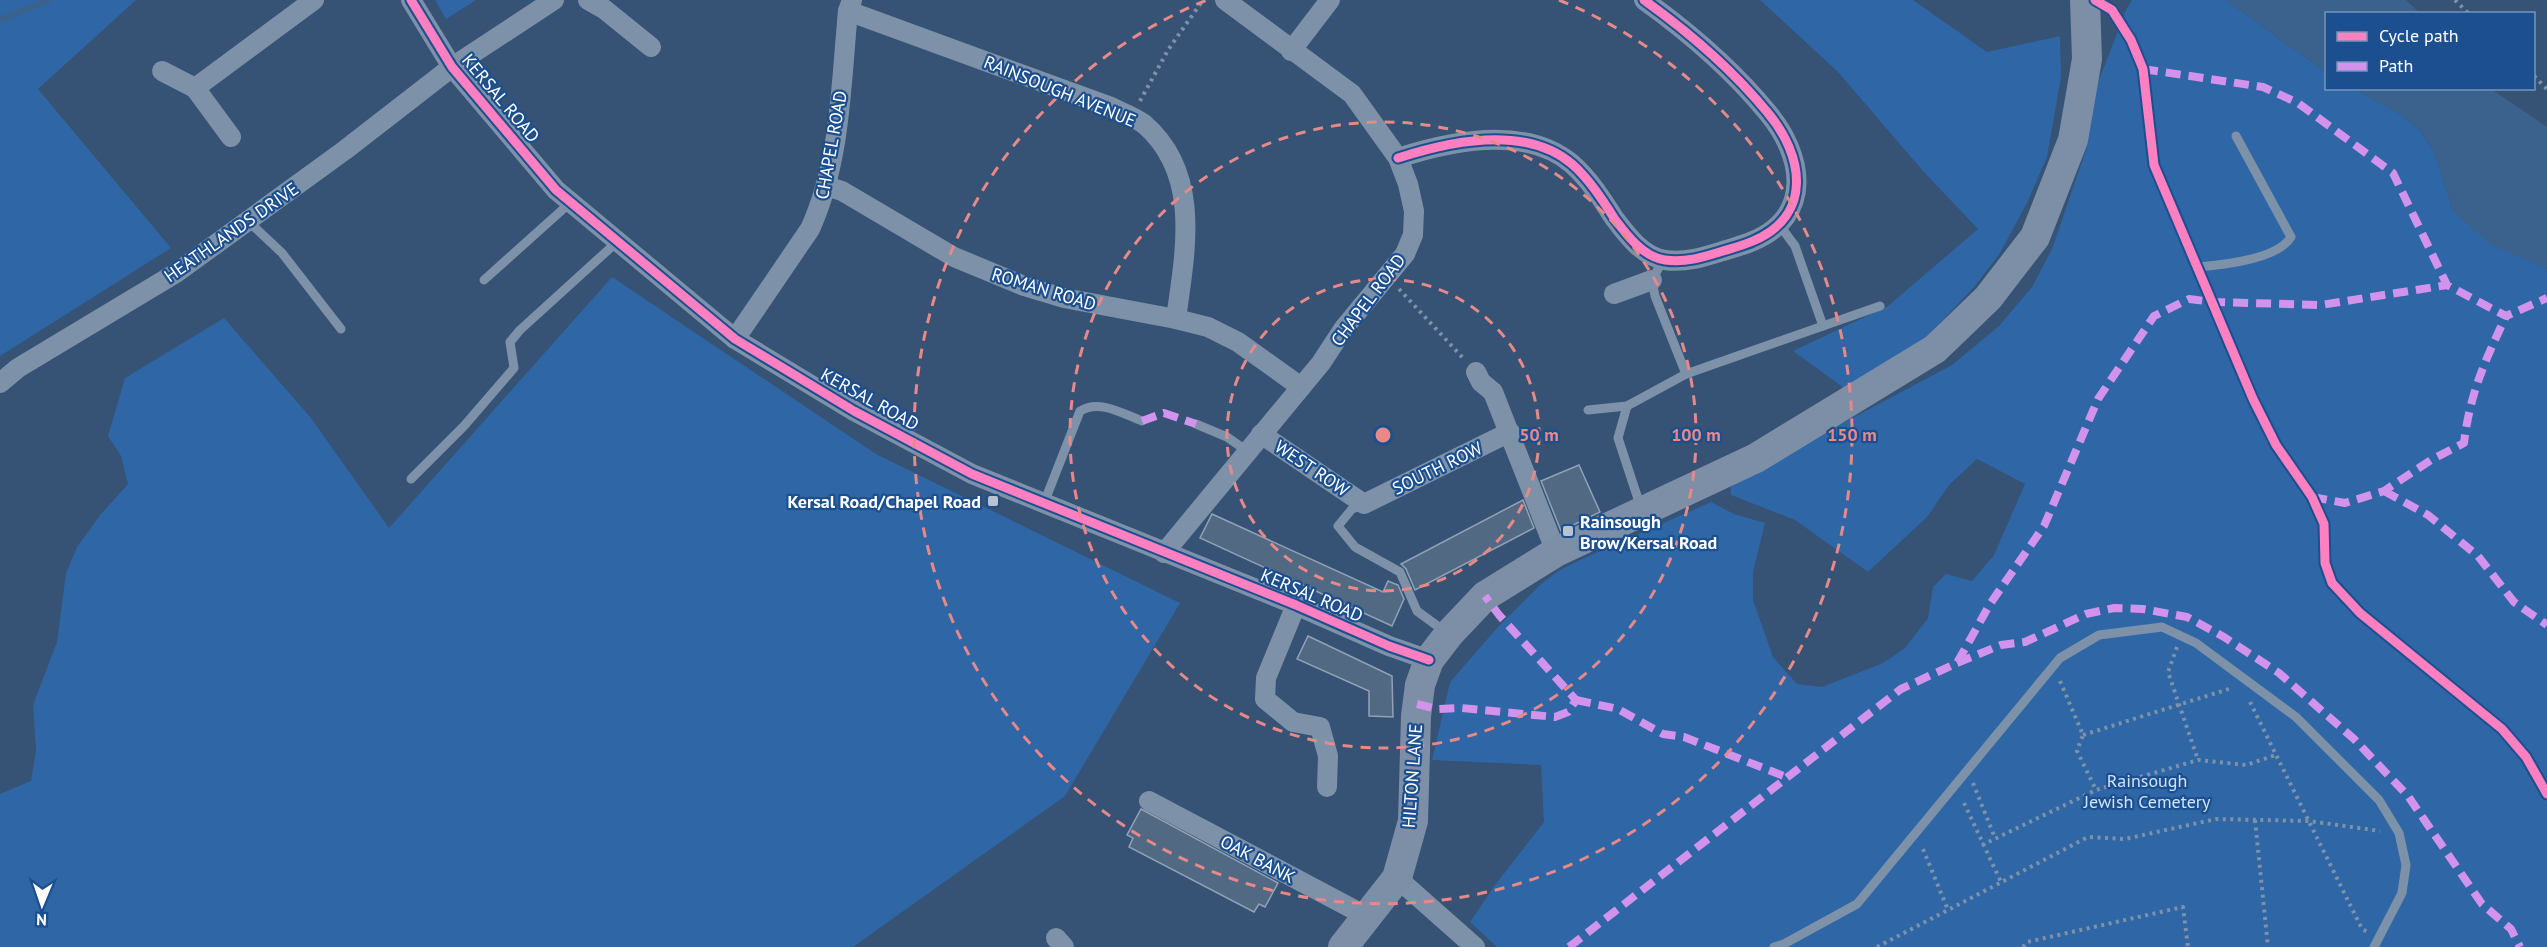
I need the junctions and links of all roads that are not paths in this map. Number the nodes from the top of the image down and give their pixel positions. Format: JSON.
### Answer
{"nodes":[{"id":1,"x":314,"y":0,"type":"edge"},
{"id":2,"x":411,"y":0,"type":"edge"},
{"id":3,"x":554,"y":0,"type":"edge"},
{"id":4,"x":588,"y":0,"type":"edge"},
{"id":5,"x":1225,"y":0,"type":"edge"},
{"id":6,"x":1330,"y":0,"type":"edge"},
{"id":7,"x":1644,"y":0,"type":"edge"},
{"id":8,"x":2085,"y":0,"type":"edge"},
{"id":9,"x":2095,"y":0,"type":"edge"},
{"id":10,"x":850,"y":5,"type":"edge"},
{"id":11,"x":651,"y":47,"type":"dead end"},
{"id":12,"x":1291,"y":51,"type":"junction"},
{"id":13,"x":452,"y":67,"type":"junction"},
{"id":14,"x":162,"y":71,"type":"dead end"},
{"id":15,"x":195,"y":88,"type":"junction"},
{"id":16,"x":2236,"y":136,"type":"dead end"},
{"id":17,"x":231,"y":137,"type":"dead end"},
{"id":18,"x":1398,"y":158,"type":"junction"},
{"id":19,"x":826,"y":186,"type":"junction"},
{"id":20,"x":571,"y":202,"type":"junction"},
{"id":21,"x":248,"y":221,"type":"junction"},
{"id":22,"x":1778,"y":223,"type":"junction"},
{"id":23,"x":618,"y":241,"type":"junction"},
{"id":24,"x":1663,"y":260,"type":"junction"},
{"id":25,"x":484,"y":280,"type":"dead end"},
{"id":26,"x":1652,"y":280,"type":"junction"},
{"id":27,"x":1614,"y":294,"type":"dead end"},
{"id":28,"x":1880,"y":306,"type":"dead end"},
{"id":29,"x":1176,"y":319,"type":"junction"},
{"id":30,"x":1823,"y":326,"type":"junction"},
{"id":31,"x":341,"y":329,"type":"dead end"},
{"id":32,"x":735,"y":339,"type":"junction"},
{"id":33,"x":1476,"y":372,"type":"road end"},
{"id":34,"x":1686,"y":374,"type":"junction"},
{"id":35,"x":0,"y":383,"type":"edge"},
{"id":36,"x":1301,"y":387,"type":"junction"},
{"id":37,"x":1627,"y":406,"type":"junction"},
{"id":38,"x":1588,"y":410,"type":"dead end"},
{"id":39,"x":1142,"y":421,"type":"dead end"},
{"id":40,"x":1196,"y":424,"type":"dead end"},
{"id":41,"x":1510,"y":432,"type":"junction"},
{"id":42,"x":1261,"y":434,"type":"junction"},
{"id":43,"x":1247,"y":451,"type":"junction"},
{"id":44,"x":411,"y":479,"type":"dead end"},
{"id":45,"x":1044,"y":503,"type":"junction"},
{"id":46,"x":1364,"y":504,"type":"junction"},
{"id":47,"x":1643,"y":513,"type":"junction"},
{"id":48,"x":1556,"y":552,"type":"junction"},
{"id":49,"x":1164,"y":553,"type":"junction"},
{"id":50,"x":1296,"y":605,"type":"junction"},
{"id":51,"x":1449,"y":634,"type":"junction"},
{"id":52,"x":1429,"y":660,"type":"junction"},
{"id":53,"x":1327,"y":787,"type":"dead end"},
{"id":54,"x":1149,"y":801,"type":"dead end"},
{"id":55,"x":1397,"y":879,"type":"junction"},
{"id":56,"x":1368,"y":917,"type":"junction"},
{"id":57,"x":2376,"y":943,"type":"edge"},
{"id":58,"x":1343,"y":947,"type":"edge"},
{"id":59,"x":1475,"y":947,"type":"edge"},
{"id":60,"x":1774,"y":947,"type":"edge"}],
"edges":[{"from":1,"to":15,"type":"street"},
{"from":2,"to":13,"type":"street","name":"KERSAL ROAD"},
{"from":3,"to":13,"type":"street","name":"HEATHLANDS DRIVE"},
{"from":4,"to":11,"type":"street"},
{"from":5,"to":12,"type":"street","name":"CHAPEL ROAD"},
{"from":6,"to":12,"type":"street"},
{"from":7,"to":22,"type":"street"},
{"from":8,"to":47,"type":"main road","name":"HILTON LANE"},
{"from":9,"to":16,"type":"lane"},
{"from":10,"to":19,"type":"street","name":"CHAPEL ROAD"},
{"from":10,"to":29,"type":"street","name":"RAINSOUGH AVENUE"},
{"from":12,"to":18,"type":"street","name":"CHAPEL ROAD"},
{"from":13,"to":20,"type":"street","name":"KERSAL ROAD"},
{"from":13,"to":21,"type":"street","name":"HEATHLANDS DRIVE"},
{"from":14,"to":15,"type":"street"},
{"from":15,"to":17,"type":"street"},
{"from":18,"to":24,"type":"street"},
{"from":18,"to":36,"type":"street","name":"CHAPEL ROAD"},
{"from":19,"to":29,"type":"street","name":"ROMAN ROAD"},
{"from":19,"to":32,"type":"street","name":"CHAPEL ROAD"},
{"from":20,"to":23,"type":"street","name":"KERSAL ROAD"},
{"from":20,"to":25,"type":"lane"},
{"from":21,"to":31,"type":"lane"},
{"from":21,"to":35,"type":"street","name":"HEATHLANDS DRIVE"},
{"from":22,"to":24,"type":"street"},
{"from":22,"to":30,"type":"lane"},
{"from":23,"to":32,"type":"street","name":"KERSAL ROAD"},
{"from":23,"to":44,"type":"lane"},
{"from":24,"to":26,"type":"lane"},
{"from":26,"to":27,"type":"street"},
{"from":26,"to":34,"type":"lane"},
{"from":28,"to":30,"type":"lane"},
{"from":29,"to":36,"type":"street","name":"ROMAN ROAD"},
{"from":30,"to":34,"type":"lane"},
{"from":32,"to":45,"type":"street","name":"KERSAL ROAD"},
{"from":33,"to":41,"type":"street"},
{"from":34,"to":37,"type":"lane"},
{"from":36,"to":42,"type":"street","name":"CHAPEL ROAD"},
{"from":37,"to":38,"type":"lane"},
{"from":37,"to":47,"type":"lane"},
{"from":39,"to":45,"type":"lane"},
{"from":40,"to":43,"type":"lane"},
{"from":41,"to":46,"type":"street","name":"SOUTH ROW"},
{"from":41,"to":48,"type":"street"},
{"from":42,"to":43,"type":"street","name":"CHAPEL ROAD"},
{"from":42,"to":46,"type":"street","name":"WEST ROW"},
{"from":43,"to":49,"type":"street","name":"CHAPEL ROAD"},
{"from":45,"to":49,"type":"street","name":"KERSAL ROAD"},
{"from":46,"to":51,"type":"lane"},
{"from":47,"to":48,"type":"main road","name":"HILTON LANE"},
{"from":48,"to":51,"type":"main road","name":"HILTON LANE"},
{"from":49,"to":50,"type":"street","name":"KERSAL ROAD"},
{"from":50,"to":52,"type":"street","name":"KERSAL ROAD"},
{"from":50,"to":53,"type":"street"},
{"from":51,"to":52,"type":"main road","name":"HILTON LANE"},
{"from":52,"to":55,"type":"main road","name":"HILTON LANE"},
{"from":54,"to":56,"type":"street","name":"OAK BANK"},
{"from":55,"to":56,"type":"main road","name":"HILTON LANE"},
{"from":55,"to":59,"type":"street"},
{"from":56,"to":58,"type":"main road","name":"HILTON LANE"},
{"from":57,"to":60,"type":"lane"}]}
